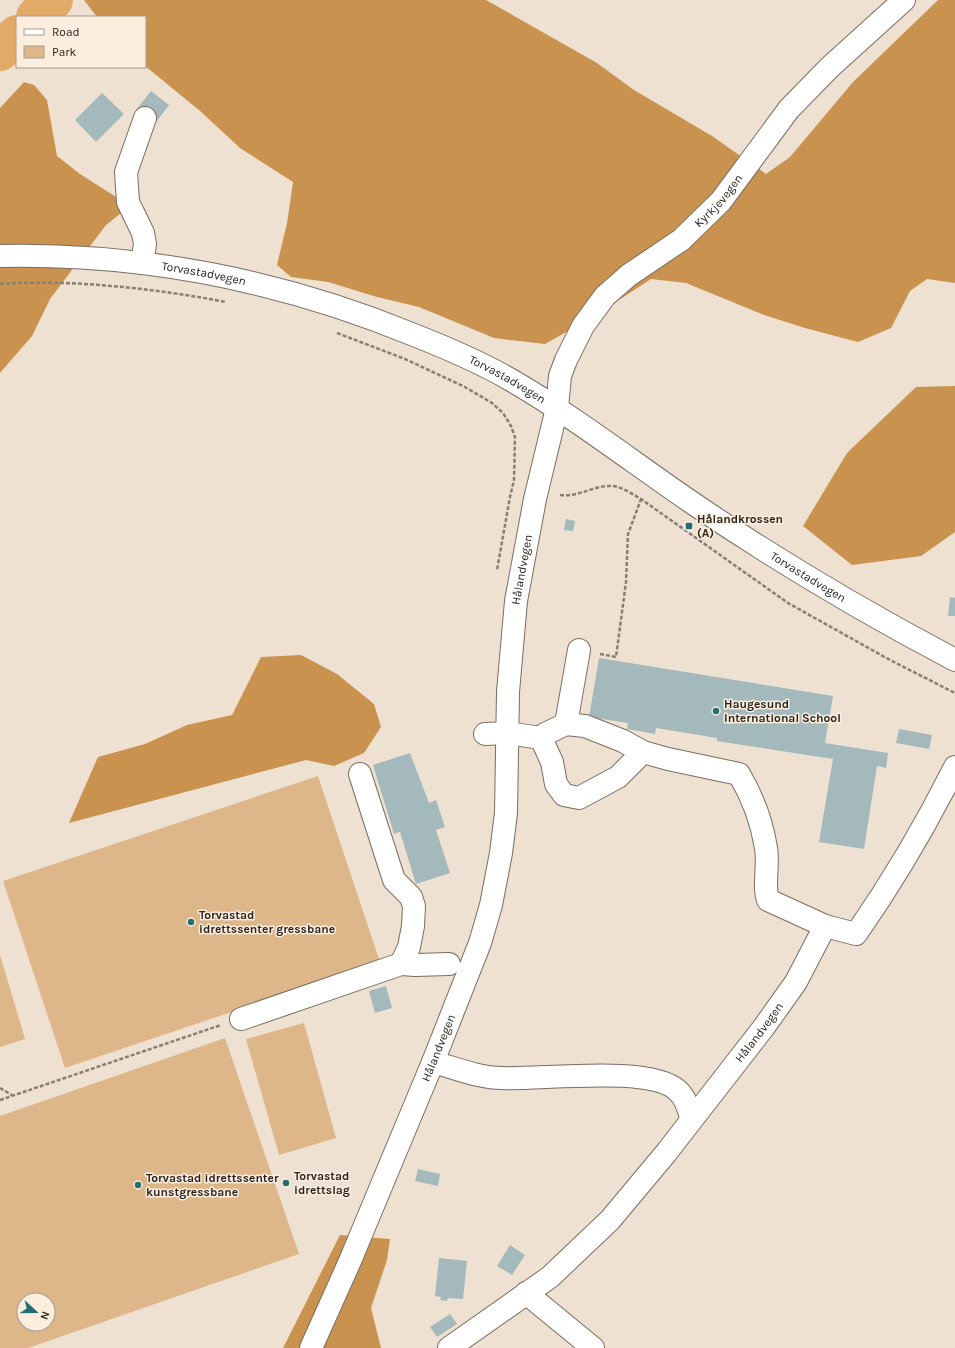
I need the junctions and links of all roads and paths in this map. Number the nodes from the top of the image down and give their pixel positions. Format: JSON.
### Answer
{"nodes":[{"id":1,"x":904,"y":0,"type":"edge"},
{"id":2,"x":145,"y":118,"type":"dead end"},
{"id":3,"x":0,"y":256,"type":"edge"},
{"id":4,"x":142,"y":263,"type":"junction"},
{"id":5,"x":0,"y":284,"type":"edge"},
{"id":6,"x":227,"y":303,"type":"dead end"},
{"id":7,"x":335,"y":332,"type":"dead end"},
{"id":8,"x":557,"y":408,"type":"junction"},
{"id":9,"x":537,"y":492,"type":"junction"},
{"id":10,"x":641,"y":499,"type":"junction"},
{"id":11,"x":579,"y":650,"type":"joint"},
{"id":12,"x":955,"y":660,"type":"edge"},
{"id":13,"x":955,"y":693,"type":"edge"},
{"id":14,"x":566,"y":724,"type":"junction"},
{"id":15,"x":507,"y":733,"type":"junction"},
{"id":16,"x":485,"y":734,"type":"dead end"},
{"id":17,"x":541,"y":738,"type":"junction"},
{"id":18,"x":643,"y":752,"type":"junction"},
{"id":19,"x":955,"y":767,"type":"edge"},
{"id":20,"x":360,"y":774,"type":"dead end"},
{"id":21,"x":825,"y":926,"type":"junction"},
{"id":22,"x":401,"y":964,"type":"junction"},
{"id":23,"x":449,"y":964,"type":"dead end"},
{"id":24,"x":241,"y":1019,"type":"joint"},
{"id":25,"x":433,"y":1062,"type":"junction"},
{"id":26,"x":0,"y":1088,"type":"edge"},
{"id":27,"x":13,"y":1096,"type":"junction"},
{"id":28,"x":0,"y":1100,"type":"edge"},
{"id":29,"x":691,"y":1119,"type":"junction"},
{"id":30,"x":526,"y":1293,"type":"junction"},
{"id":31,"x":311,"y":1348,"type":"edge"},
{"id":32,"x":449,"y":1348,"type":"edge"},
{"id":33,"x":593,"y":1348,"type":"edge"}],
"edges":[{"from":1,"to":8,"type":"main road","name":"Kyrkjevegen"},
{"from":2,"to":4,"type":"main road"},
{"from":3,"to":4,"type":"main road","name":"Torvastadvegen"},
{"from":4,"to":8,"type":"main road","name":"Torvastadvegen"},
{"from":5,"to":6,"type":"path"},
{"from":7,"to":9,"type":"path"},
{"from":8,"to":9,"type":"main road","name":"Hålandvegen"},
{"from":8,"to":12,"type":"main road","name":"Torvastadvegen"},
{"from":9,"to":10,"type":"path"},
{"from":9,"to":15,"type":"main road","name":"Hålandvegen"},
{"from":10,"to":11,"type":"path"},
{"from":10,"to":13,"type":"path"},
{"from":11,"to":14,"type":"main road"},
{"from":14,"to":17,"type":"main road"},
{"from":14,"to":18,"type":"main road"},
{"from":15,"to":16,"type":"main road"},
{"from":15,"to":17,"type":"main road"},
{"from":15,"to":25,"type":"main road","name":"Hålandvegen"},
{"from":17,"to":18,"type":"main road"},
{"from":18,"to":21,"type":"main road"},
{"from":19,"to":21,"type":"main road"},
{"from":20,"to":22,"type":"main road"},
{"from":21,"to":29,"type":"main road","name":"Hålandvegen"},
{"from":22,"to":23,"type":"main road"},
{"from":22,"to":24,"type":"main road"},
{"from":24,"to":27,"type":"path"},
{"from":25,"to":29,"type":"main road"},
{"from":25,"to":31,"type":"main road","name":"Hålandvegen"},
{"from":26,"to":27,"type":"path"},
{"from":27,"to":28,"type":"path"},
{"from":29,"to":30,"type":"main road","name":"Hålandvegen"},
{"from":30,"to":32,"type":"main road","name":"Hålandvegen"},
{"from":30,"to":33,"type":"main road"}]}
